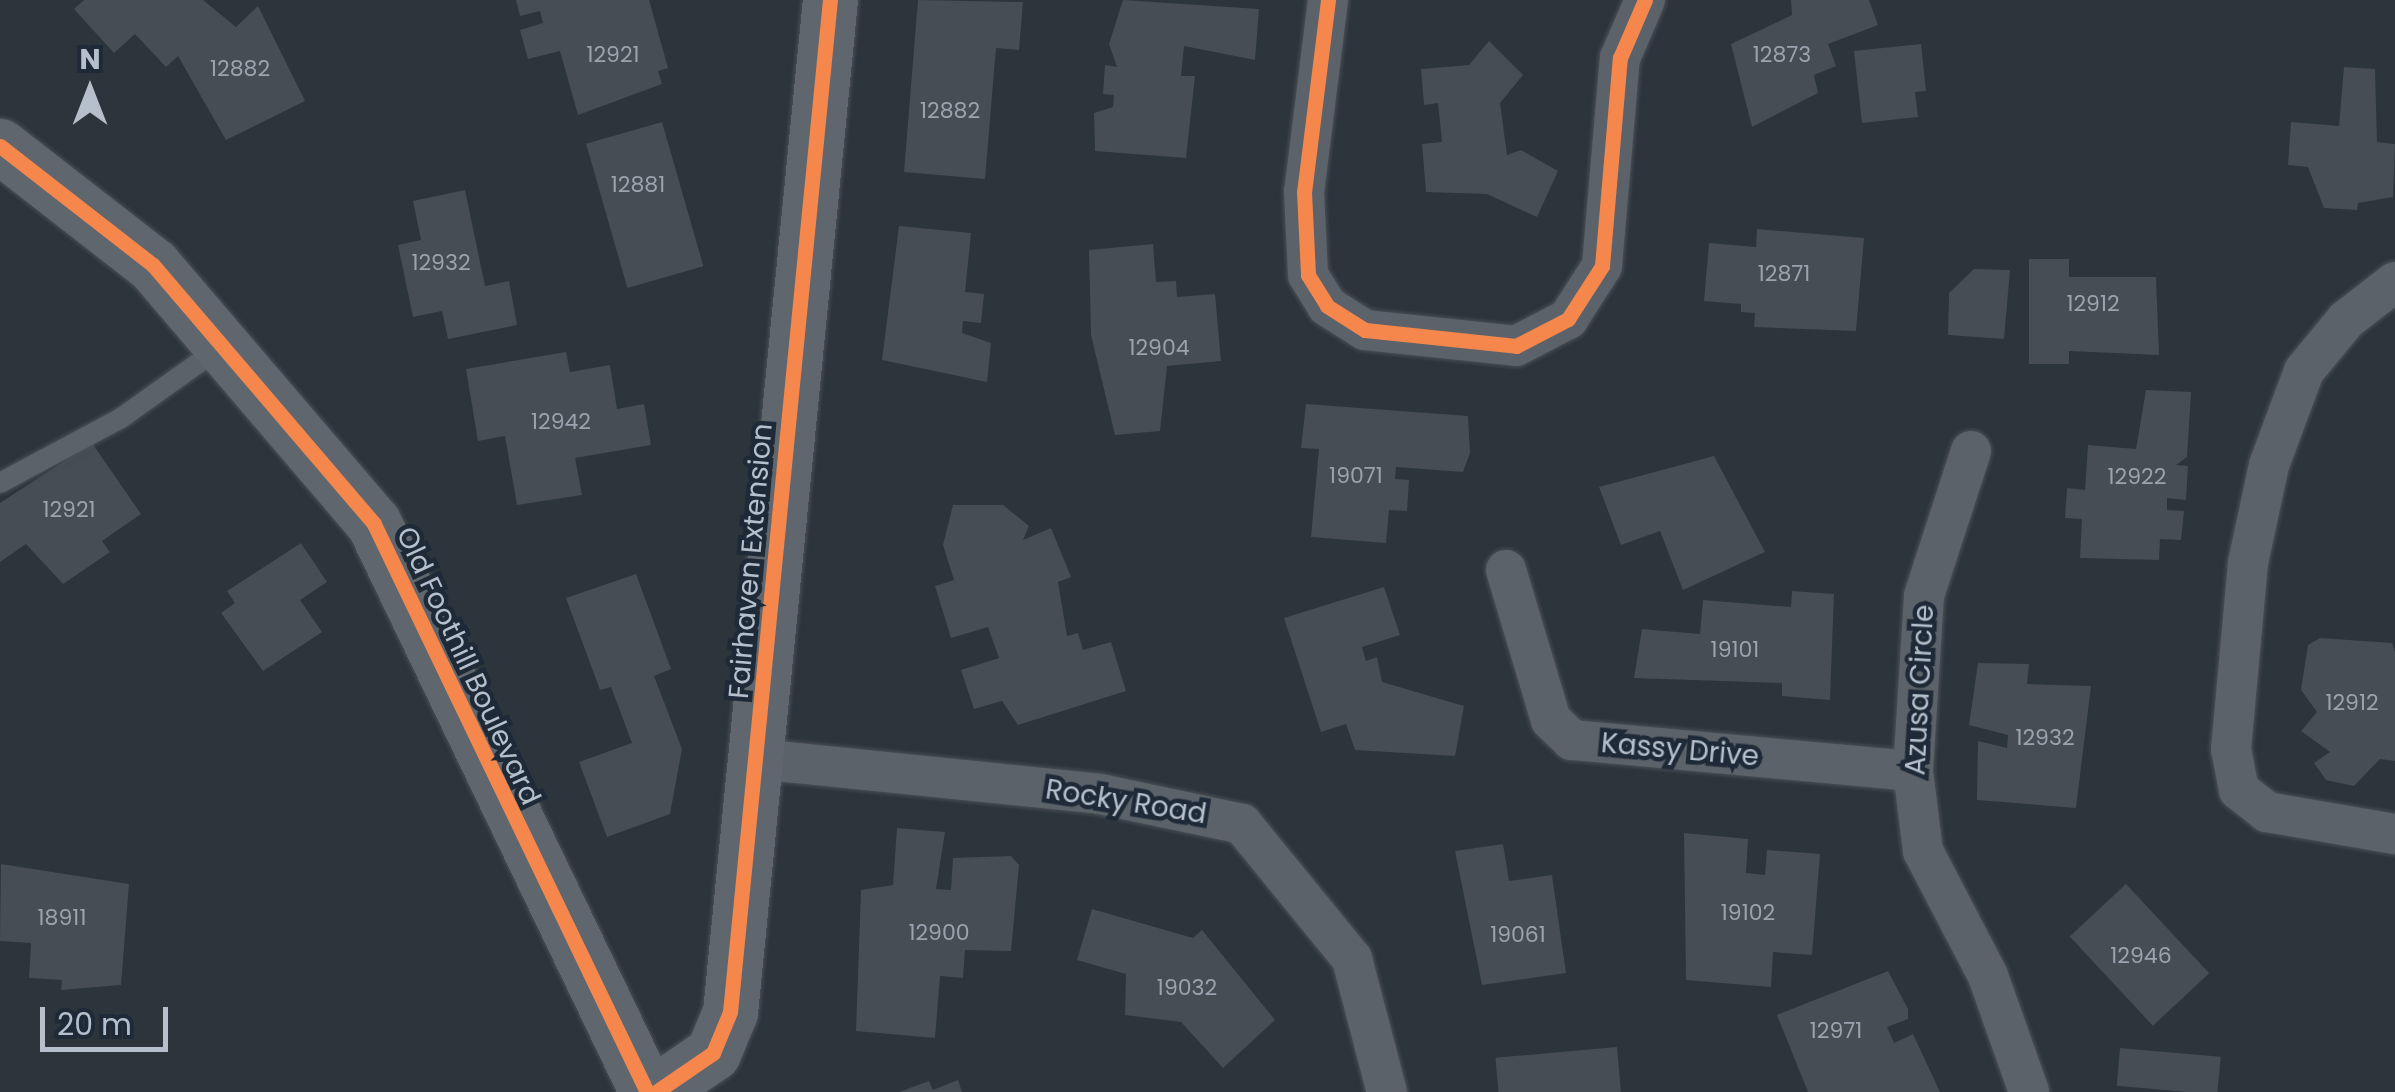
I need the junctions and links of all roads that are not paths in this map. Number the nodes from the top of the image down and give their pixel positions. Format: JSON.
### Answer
{"nodes":[{"id":1,"x":830,"y":0,"type":"edge"},
{"id":2,"x":1328,"y":0,"type":"edge"},
{"id":3,"x":1645,"y":0,"type":"edge"},
{"id":4,"x":0,"y":146,"type":"edge"},
{"id":5,"x":2395,"y":282,"type":"edge"},
{"id":6,"x":222,"y":346,"type":"junction"},
{"id":7,"x":1971,"y":451,"type":"dead end"},
{"id":8,"x":0,"y":484,"type":"edge"},
{"id":9,"x":1506,"y":570,"type":"dead end"},
{"id":10,"x":758,"y":759,"type":"junction"},
{"id":11,"x":1913,"y":771,"type":"junction"},
{"id":12,"x":2395,"y":834,"type":"edge"},
{"id":13,"x":647,"y":1092,"type":"edge"},
{"id":14,"x":656,"y":1092,"type":"edge"},
{"id":15,"x":1387,"y":1092,"type":"edge"},
{"id":16,"x":2029,"y":1092,"type":"edge"}],
"edges":[{"from":1,"to":10,"type":"street","name":"Fairhaven Extension"},
{"from":2,"to":3,"type":"street"},
{"from":4,"to":6,"type":"street","name":"Old Foothill Boulevard"},
{"from":5,"to":12,"type":"street"},
{"from":6,"to":8,"type":"lane"},
{"from":6,"to":13,"type":"street","name":"Old Foothill Boulevard"},
{"from":7,"to":11,"type":"street","name":"Azusa Circle"},
{"from":9,"to":11,"type":"street","name":"Kassy Drive"},
{"from":10,"to":14,"type":"street","name":"Fairhaven Extension"},
{"from":10,"to":15,"type":"street","name":"Rocky Road"},
{"from":11,"to":16,"type":"street","name":"Azusa Circle"}]}
